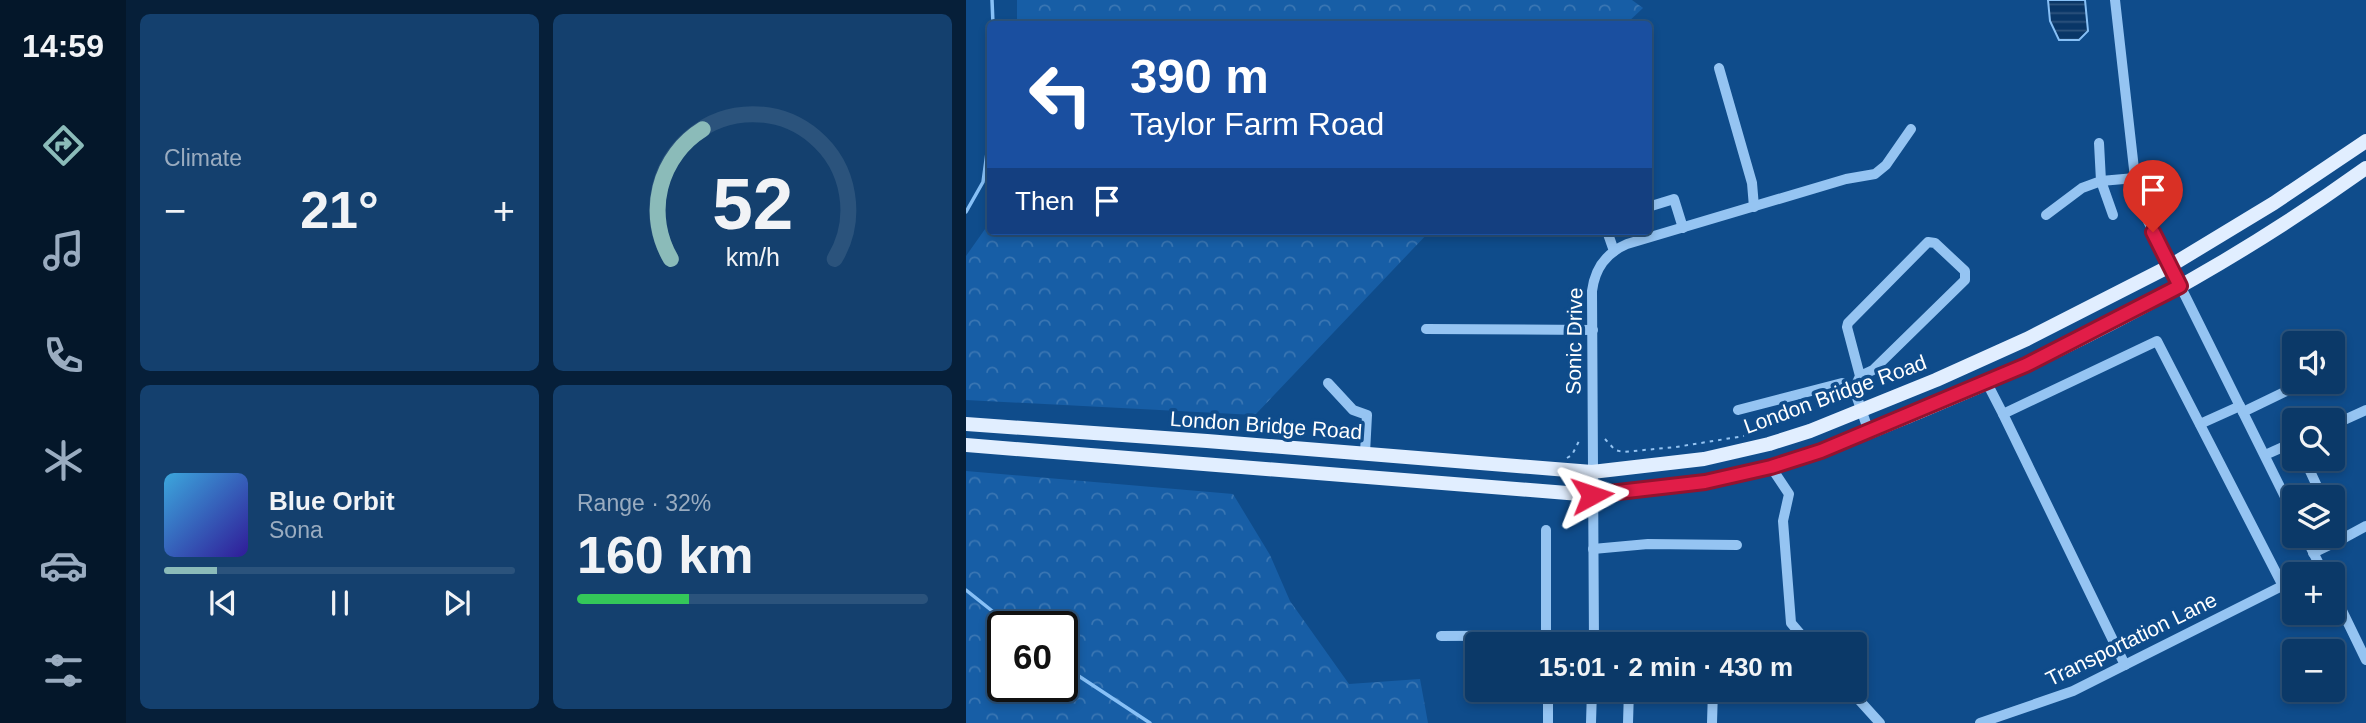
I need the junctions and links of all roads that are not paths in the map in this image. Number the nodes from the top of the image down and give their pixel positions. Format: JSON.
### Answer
{"nodes":[{"id":1,"x":2115,"y":0,"type":"edge"},
{"id":2,"x":1720,"y":68,"type":"dead end"},
{"id":3,"x":1911,"y":129,"type":"dead end"},
{"id":4,"x":2366,"y":141,"type":"edge"},
{"id":5,"x":2099,"y":143,"type":"dead end"},
{"id":6,"x":2366,"y":168,"type":"edge"},
{"id":7,"x":2135,"y":178,"type":"junction"},
{"id":8,"x":2101,"y":181,"type":"junction"},
{"id":9,"x":1652,"y":206,"type":"edge"},
{"id":10,"x":1754,"y":207,"type":"junction"},
{"id":11,"x":2046,"y":215,"type":"dead end"},
{"id":12,"x":2113,"y":215,"type":"dead end"},
{"id":13,"x":1682,"y":228,"type":"junction"},
{"id":14,"x":1608,"y":235,"type":"edge"},
{"id":15,"x":1614,"y":251,"type":"junction"},
{"id":16,"x":2170,"y":266,"type":"junction"},
{"id":17,"x":2180,"y":286,"type":"junction"},
{"id":18,"x":1426,"y":329,"type":"dead end"},
{"id":19,"x":1593,"y":330,"type":"junction"},
{"id":20,"x":1860,"y":376,"type":"junction"},
{"id":21,"x":1328,"y":383,"type":"dead end"},
{"id":22,"x":1987,"y":383,"type":"junction"},
{"id":23,"x":1854,"y":389,"type":"junction"},
{"id":24,"x":2282,"y":392,"type":"edge"},
{"id":25,"x":2241,"y":409,"type":"junction"},
{"id":26,"x":1738,"y":410,"type":"dead end"},
{"id":27,"x":2366,"y":410,"type":"edge"},
{"id":28,"x":1860,"y":411,"type":"junction"},
{"id":29,"x":2003,"y":414,"type":"junction"},
{"id":30,"x":2345,"y":420,"type":"edge"},
{"id":31,"x":966,"y":424,"type":"edge"},
{"id":32,"x":2200,"y":425,"type":"junction"},
{"id":33,"x":1869,"y":432,"type":"junction"},
{"id":34,"x":1100,"y":433,"type":"junction"},
{"id":35,"x":966,"y":445,"type":"edge"},
{"id":36,"x":2282,"y":447,"type":"edge"},
{"id":37,"x":1365,"y":453,"type":"junction"},
{"id":38,"x":2265,"y":455,"type":"junction"},
{"id":39,"x":1100,"y":457,"type":"junction"},
{"id":40,"x":1771,"y":467,"type":"junction"},
{"id":41,"x":1592,"y":471,"type":"junction"},
{"id":42,"x":2282,"y":490,"type":"edge"},
{"id":43,"x":1592,"y":495,"type":"junction"},
{"id":44,"x":2366,"y":526,"type":"edge"},
{"id":45,"x":1546,"y":530,"type":"dead end"},
{"id":46,"x":2345,"y":537,"type":"edge"},
{"id":47,"x":1737,"y":545,"type":"dead end"},
{"id":48,"x":2311,"y":548,"type":"edge"},
{"id":49,"x":2323,"y":548,"type":"edge"},
{"id":50,"x":1593,"y":549,"type":"junction"},
{"id":51,"x":2313,"y":553,"type":"junction"},
{"id":52,"x":2318,"y":562,"type":"edge"},
{"id":53,"x":2282,"y":584,"type":"edge"},
{"id":54,"x":2282,"y":586,"type":"edge"},
{"id":55,"x":2345,"y":617,"type":"edge"},
{"id":56,"x":1546,"y":632,"type":"edge"},
{"id":57,"x":1594,"y":632,"type":"edge"},
{"id":58,"x":1799,"y":632,"type":"edge"},
{"id":59,"x":1441,"y":636,"type":"dead end"},
{"id":60,"x":1465,"y":636,"type":"edge"},
{"id":61,"x":2366,"y":660,"type":"edge"},
{"id":62,"x":2125,"y":665,"type":"junction"},
{"id":63,"x":1548,"y":702,"type":"edge"},
{"id":64,"x":1592,"y":702,"type":"edge"},
{"id":65,"x":1629,"y":702,"type":"edge"},
{"id":66,"x":1713,"y":702,"type":"edge"},
{"id":67,"x":1861,"y":702,"type":"edge"},
{"id":68,"x":1548,"y":723,"type":"edge"},
{"id":69,"x":1591,"y":723,"type":"edge"},
{"id":70,"x":1628,"y":723,"type":"edge"},
{"id":71,"x":1712,"y":723,"type":"edge"},
{"id":72,"x":1881,"y":723,"type":"edge"},
{"id":73,"x":1980,"y":723,"type":"edge"}],
"edges":[{"from":1,"to":7,"type":"street"},
{"from":2,"to":10,"type":"street"},
{"from":3,"to":10,"type":"street"},
{"from":4,"to":16,"type":"main road","name":"London Bridge Road"},
{"from":5,"to":8,"type":"street"},
{"from":6,"to":17,"type":"main road","name":"London Bridge Road"},
{"from":7,"to":8,"type":"street"},
{"from":7,"to":16,"type":"street"},
{"from":8,"to":11,"type":"street"},
{"from":8,"to":12,"type":"street"},
{"from":9,"to":13,"type":"street"},
{"from":10,"to":13,"type":"street"},
{"from":13,"to":15,"type":"street"},
{"from":14,"to":15,"type":"street"},
{"from":15,"to":19,"type":"street","name":"Sonic Drive"},
{"from":16,"to":17,"type":"street"},
{"from":16,"to":28,"type":"main road","name":"London Bridge Road"},
{"from":17,"to":22,"type":"main road","name":"London Bridge Road"},
{"from":17,"to":25,"type":"street"},
{"from":18,"to":19,"type":"street"},
{"from":19,"to":41,"type":"street","name":"Sonic Drive"},
{"from":20,"to":20,"type":"street"},
{"from":20,"to":23,"type":"street"},
{"from":21,"to":37,"type":"street"},
{"from":22,"to":29,"type":"street"},
{"from":22,"to":33,"type":"main road","name":"London Bridge Road"},
{"from":23,"to":26,"type":"street"},
{"from":23,"to":28,"type":"street"},
{"from":24,"to":25,"type":"street"},
{"from":25,"to":32,"type":"street"},
{"from":25,"to":38,"type":"street"},
{"from":27,"to":30,"type":"street"},
{"from":28,"to":33,"type":"street"},
{"from":28,"to":41,"type":"main road","name":"London Bridge Road"},
{"from":29,"to":32,"type":"street"},
{"from":29,"to":62,"type":"street"},
{"from":31,"to":34,"type":"main road","name":"London Bridge Road"},
{"from":32,"to":53,"type":"street"},
{"from":33,"to":40,"type":"main road","name":"London Bridge Road"},
{"from":34,"to":37,"type":"main road","name":"London Bridge Road"},
{"from":34,"to":39,"type":"main road"},
{"from":35,"to":39,"type":"main road","name":"London Bridge Road"},
{"from":36,"to":38,"type":"street"},
{"from":37,"to":41,"type":"main road","name":"London Bridge Road"},
{"from":38,"to":42,"type":"street"},
{"from":39,"to":43,"type":"main road","name":"London Bridge Road"},
{"from":40,"to":43,"type":"main road","name":"London Bridge Road"},
{"from":40,"to":58,"type":"street"},
{"from":41,"to":43,"type":"street","name":"Sonic Drive"},
{"from":43,"to":50,"type":"street","name":"Sonic Drive"},
{"from":44,"to":46,"type":"street"},
{"from":45,"to":56,"type":"street"},
{"from":47,"to":50,"type":"street"},
{"from":48,"to":51,"type":"street"},
{"from":49,"to":51,"type":"street"},
{"from":50,"to":57,"type":"street","name":"Sonic Drive"},
{"from":51,"to":52,"type":"street"},
{"from":54,"to":62,"type":"street","name":"Transportation Lane"},
{"from":55,"to":61,"type":"street"},
{"from":59,"to":60,"type":"street"},
{"from":62,"to":73,"type":"street","name":"Transportation Lane"},
{"from":63,"to":68,"type":"street"},
{"from":64,"to":69,"type":"street"},
{"from":65,"to":70,"type":"street"},
{"from":66,"to":71,"type":"street"},
{"from":67,"to":72,"type":"street"}]}
